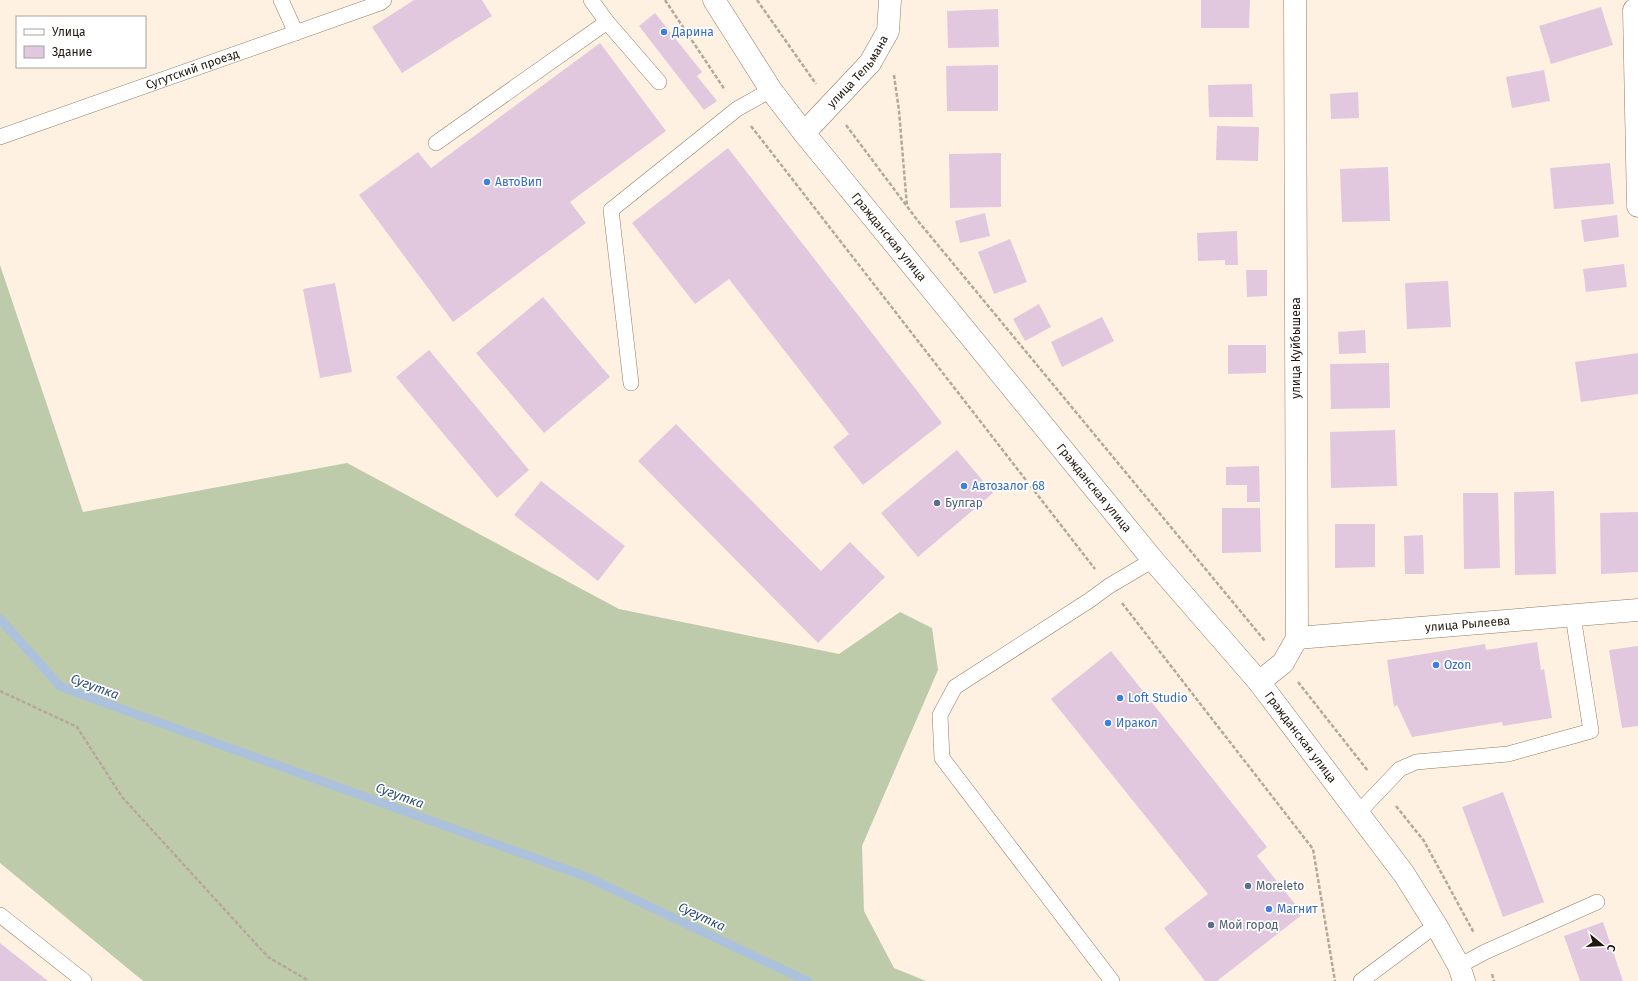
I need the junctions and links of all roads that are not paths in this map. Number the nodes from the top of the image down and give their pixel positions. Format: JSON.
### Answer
{"nodes":[{"id":1,"x":281,"y":0,"type":"edge"},
{"id":2,"x":591,"y":0,"type":"edge"},
{"id":3,"x":714,"y":0,"type":"edge"},
{"id":4,"x":890,"y":0,"type":"edge"},
{"id":5,"x":1295,"y":0,"type":"edge"},
{"id":6,"x":380,"y":1,"type":"edge"},
{"id":7,"x":1634,"y":10,"type":"dead end"},
{"id":8,"x":608,"y":22,"type":"junction"},
{"id":9,"x":296,"y":32,"type":"junction"},
{"id":10,"x":659,"y":82,"type":"dead end"},
{"id":11,"x":771,"y":90,"type":"junction"},
{"id":12,"x":804,"y":133,"type":"junction"},
{"id":13,"x":0,"y":137,"type":"edge"},
{"id":14,"x":436,"y":143,"type":"dead end"},
{"id":15,"x":1638,"y":206,"type":"edge"},
{"id":16,"x":631,"y":383,"type":"dead end"},
{"id":17,"x":1153,"y":560,"type":"junction"},
{"id":18,"x":1638,"y":610,"type":"edge"},
{"id":19,"x":1573,"y":616,"type":"junction"},
{"id":20,"x":1297,"y":638,"type":"junction"},
{"id":21,"x":1259,"y":682,"type":"junction"},
{"id":22,"x":1358,"y":813,"type":"junction"},
{"id":23,"x":1597,"y":902,"type":"dead end"},
{"id":24,"x":0,"y":915,"type":"edge"},
{"id":25,"x":1436,"y":925,"type":"junction"},
{"id":26,"x":1462,"y":973,"type":"edge"},
{"id":27,"x":84,"y":981,"type":"edge"},
{"id":28,"x":1112,"y":981,"type":"edge"},
{"id":29,"x":1361,"y":981,"type":"edge"}],
"edges":[{"from":1,"to":9,"type":"lane"},
{"from":2,"to":8,"type":"lane"},
{"from":3,"to":11,"type":"street","name":"Гражданская улица"},
{"from":4,"to":12,"type":"street","name":"улица Тельмана"},
{"from":5,"to":20,"type":"street","name":"улица Куйбышева"},
{"from":6,"to":9,"type":"lane","name":"Сугутский проезд"},
{"from":7,"to":15,"type":"street"},
{"from":8,"to":10,"type":"lane"},
{"from":8,"to":14,"type":"lane"},
{"from":9,"to":13,"type":"lane","name":"Сугутский проезд"},
{"from":11,"to":12,"type":"street","name":"Гражданская улица"},
{"from":11,"to":16,"type":"lane"},
{"from":12,"to":17,"type":"street","name":"Гражданская улица"},
{"from":17,"to":21,"type":"street","name":"Гражданская улица"},
{"from":17,"to":28,"type":"lane"},
{"from":18,"to":19,"type":"street","name":"улица Рылеева"},
{"from":19,"to":20,"type":"street","name":"улица Рылеева"},
{"from":19,"to":22,"type":"lane"},
{"from":20,"to":21,"type":"street","name":"улица Куйбышева"},
{"from":21,"to":22,"type":"street","name":"Гражданская улица"},
{"from":22,"to":25,"type":"street","name":"Гражданская улица"},
{"from":23,"to":26,"type":"lane"},
{"from":24,"to":27,"type":"lane"},
{"from":25,"to":26,"type":"street","name":"Гражданская улица"},
{"from":25,"to":29,"type":"lane"}]}
